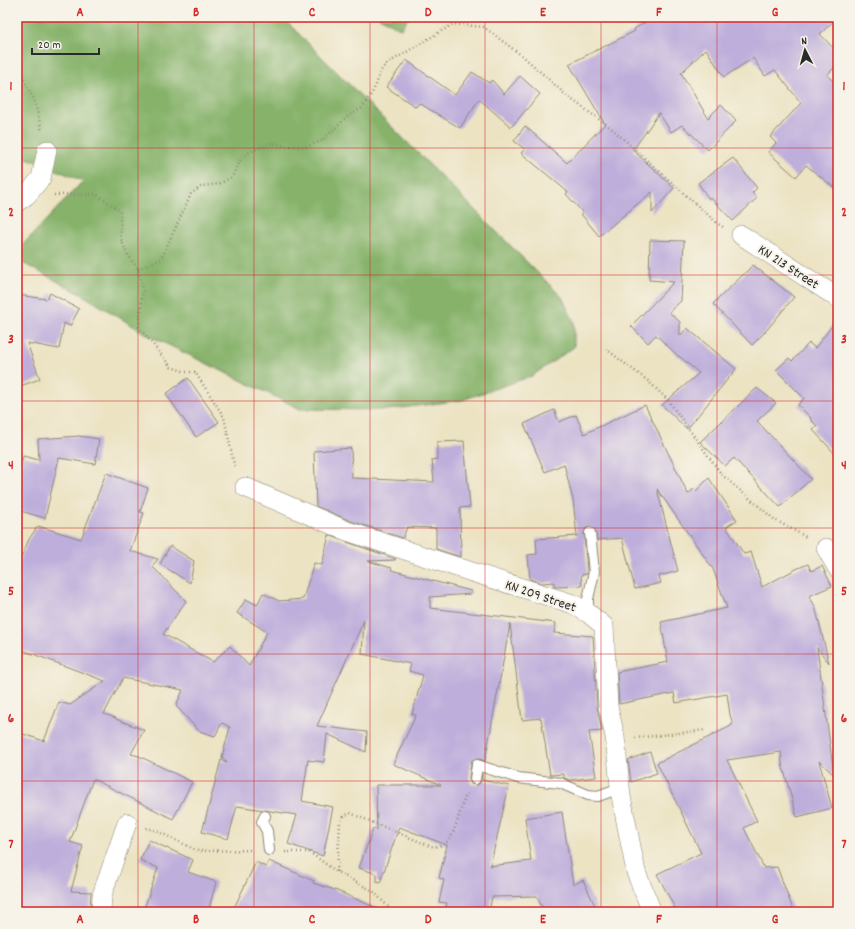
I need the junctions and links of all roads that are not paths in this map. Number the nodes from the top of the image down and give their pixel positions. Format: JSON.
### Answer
{"nodes":[{"id":1,"x":47,"y":150,"type":"road end"},
{"id":2,"x":22,"y":199,"type":"edge"},
{"id":3,"x":741,"y":235,"type":"road end"},
{"id":4,"x":838,"y":298,"type":"edge"},
{"id":5,"x":245,"y":487,"type":"road end"},
{"id":6,"x":590,"y":532,"type":"dead end"},
{"id":7,"x":826,"y":548,"type":"road end"},
{"id":8,"x":838,"y":569,"type":"edge"},
{"id":9,"x":588,"y":612,"type":"junction"},
{"id":10,"x":475,"y":779,"type":"road end"},
{"id":11,"x":620,"y":788,"type":"junction"},
{"id":12,"x":265,"y":816,"type":"dead end"},
{"id":13,"x":127,"y":823,"type":"dead end"},
{"id":14,"x":269,"y":850,"type":"dead end"},
{"id":15,"x":101,"y":912,"type":"edge"},
{"id":16,"x":652,"y":912,"type":"edge"}],
"edges":[{"from":1,"to":2,"type":"street"},
{"from":3,"to":4,"type":"street","name":"KN 213 Street"},
{"from":5,"to":9,"type":"street","name":"KN 209 Street"},
{"from":6,"to":9,"type":"lane"},
{"from":7,"to":8,"type":"street"},
{"from":9,"to":11,"type":"street","name":"KN 209 Street"},
{"from":10,"to":11,"type":"lane"},
{"from":11,"to":16,"type":"street","name":"KN 209 Street"},
{"from":12,"to":14,"type":"lane"},
{"from":13,"to":15,"type":"street"}]}
